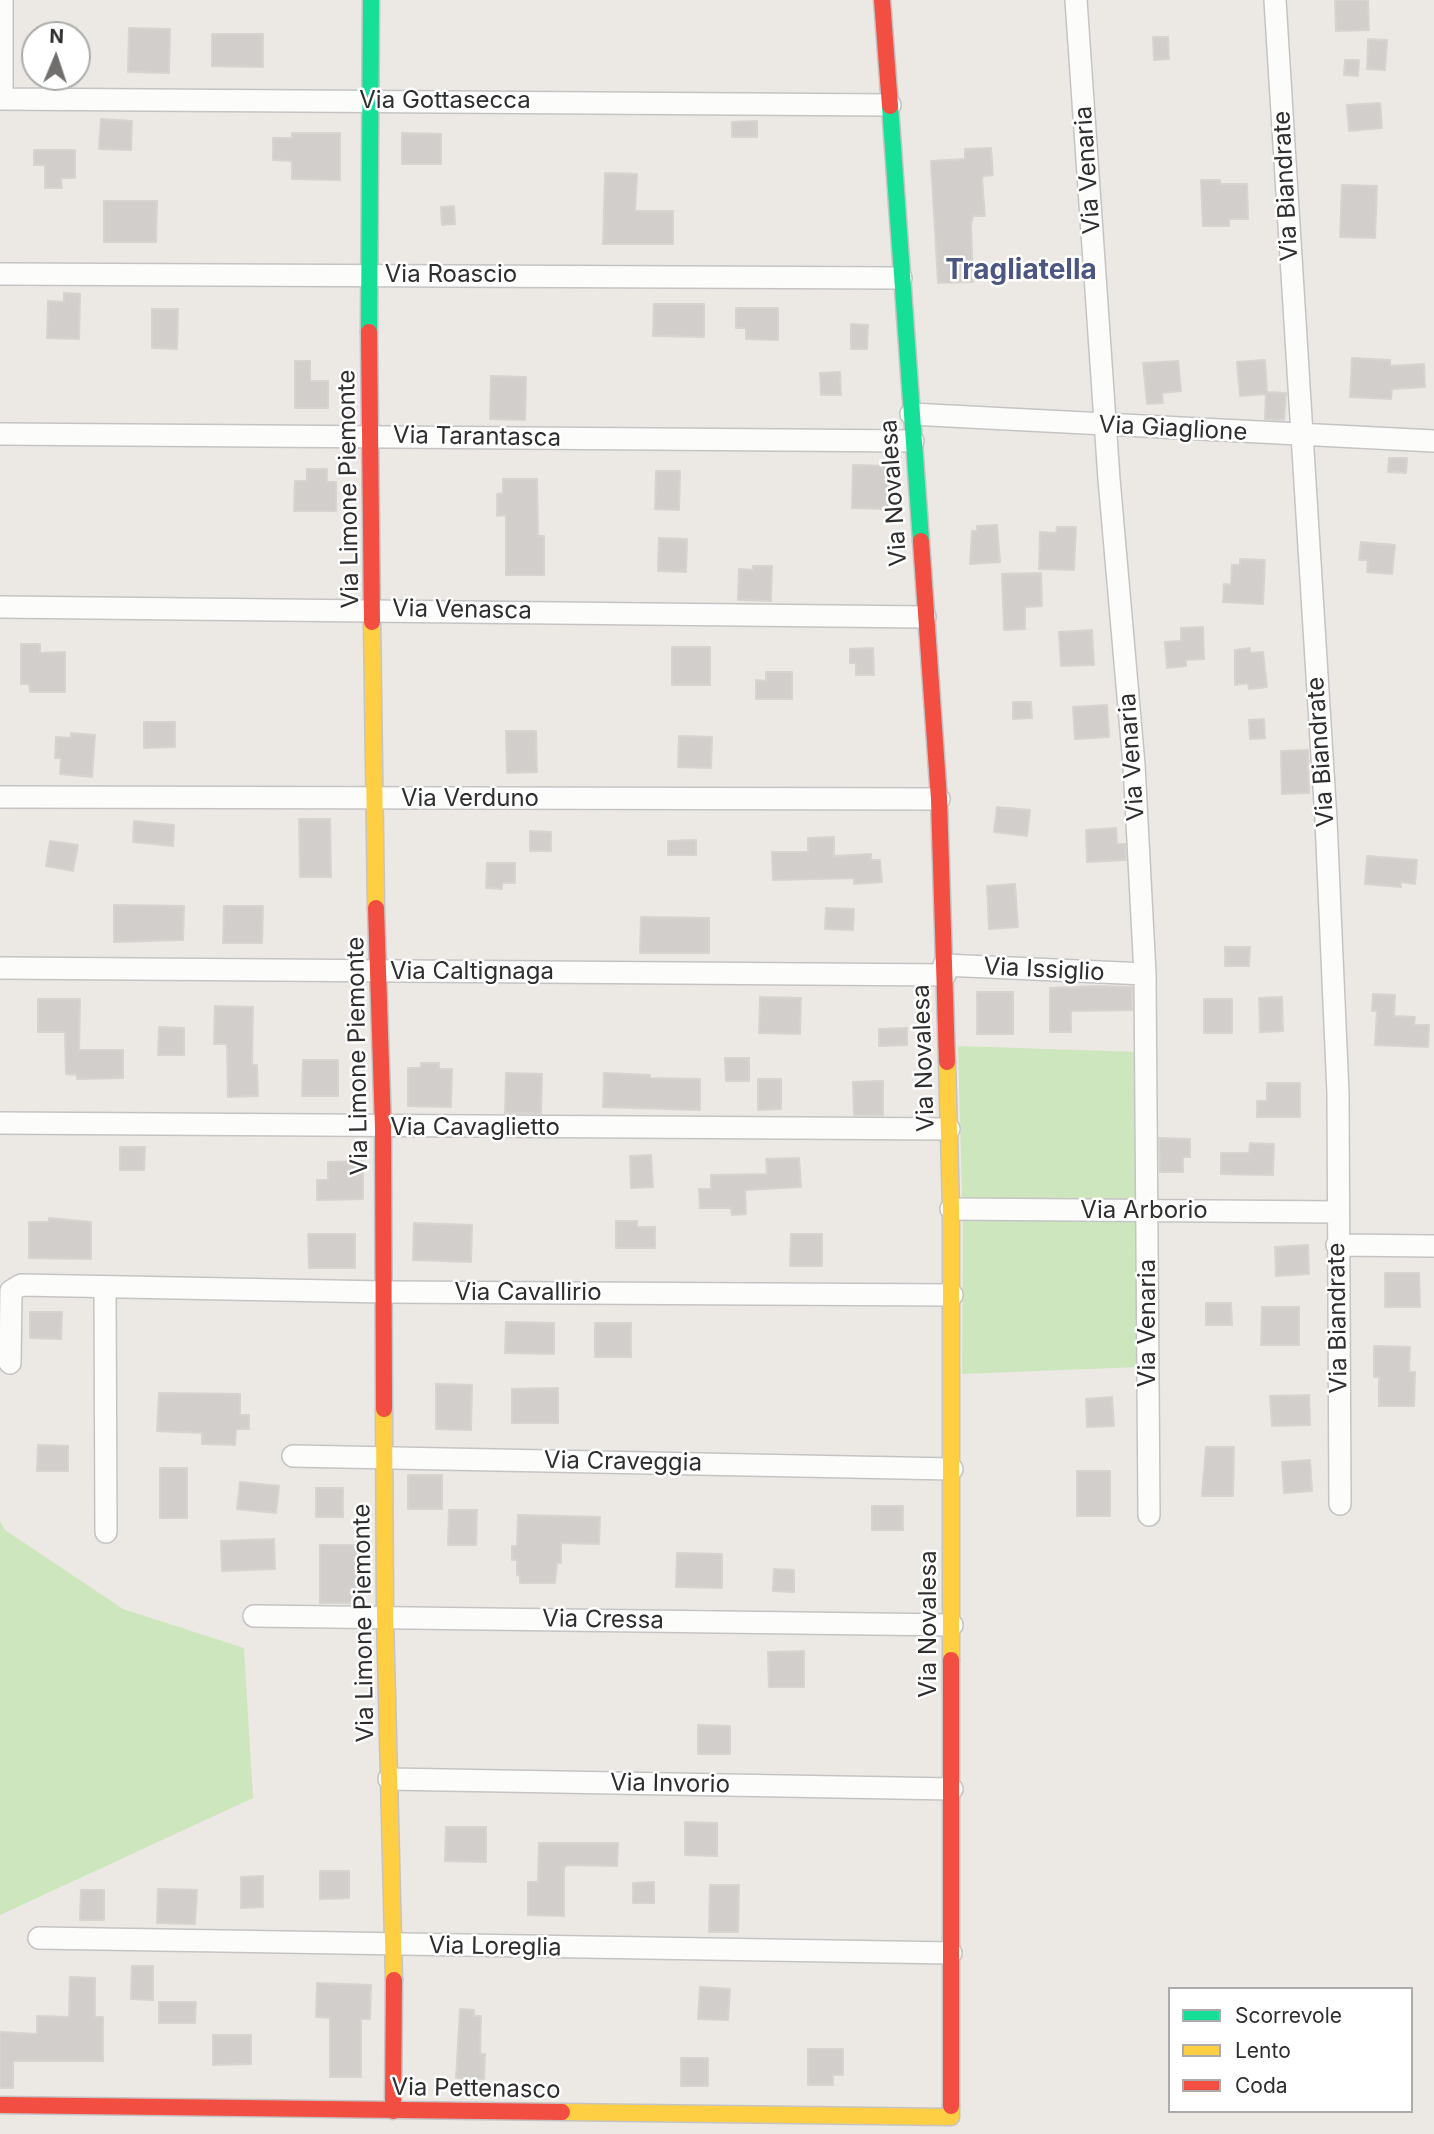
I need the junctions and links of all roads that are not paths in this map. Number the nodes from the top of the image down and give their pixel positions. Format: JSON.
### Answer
{"nodes":[{"id":1,"x":2,"y":0,"type":"edge"},
{"id":2,"x":371,"y":0,"type":"edge"},
{"id":3,"x":881,"y":0,"type":"edge"},
{"id":4,"x":1076,"y":0,"type":"edge"},
{"id":5,"x":1275,"y":0,"type":"edge"},
{"id":6,"x":1,"y":99,"type":"edge"},
{"id":7,"x":370,"y":101,"type":"junction"},
{"id":8,"x":890,"y":105,"type":"junction"},
{"id":9,"x":0,"y":274,"type":"edge"},
{"id":10,"x":369,"y":274,"type":"junction"},
{"id":11,"x":901,"y":278,"type":"junction"},
{"id":12,"x":911,"y":414,"type":"junction"},
{"id":13,"x":1106,"y":426,"type":"junction"},
{"id":14,"x":0,"y":434,"type":"edge"},
{"id":15,"x":372,"y":436,"type":"junction"},
{"id":16,"x":1301,"y":436,"type":"junction"},
{"id":17,"x":913,"y":441,"type":"junction"},
{"id":18,"x":1434,"y":441,"type":"edge"},
{"id":19,"x":0,"y":607,"type":"edge"},
{"id":20,"x":373,"y":609,"type":"junction"},
{"id":21,"x":925,"y":617,"type":"junction"},
{"id":22,"x":0,"y":797,"type":"edge"},
{"id":23,"x":373,"y":799,"type":"junction"},
{"id":24,"x":939,"y":799,"type":"junction"},
{"id":25,"x":0,"y":968,"type":"edge"},
{"id":26,"x":944,"y":970,"type":"junction"},
{"id":27,"x":379,"y":971,"type":"junction"},
{"id":28,"x":1145,"y":974,"type":"junction"},
{"id":29,"x":0,"y":1123,"type":"edge"},
{"id":30,"x":383,"y":1128,"type":"junction"},
{"id":31,"x":949,"y":1129,"type":"junction"},
{"id":32,"x":951,"y":1209,"type":"junction"},
{"id":33,"x":1147,"y":1211,"type":"junction"},
{"id":34,"x":1338,"y":1212,"type":"junction"},
{"id":35,"x":1337,"y":1245,"type":"junction"},
{"id":36,"x":1434,"y":1246,"type":"edge"},
{"id":37,"x":105,"y":1287,"type":"junction"},
{"id":38,"x":384,"y":1292,"type":"junction"},
{"id":39,"x":952,"y":1295,"type":"junction"},
{"id":40,"x":10,"y":1363,"type":"dead end"},
{"id":41,"x":293,"y":1456,"type":"dead end"},
{"id":42,"x":386,"y":1458,"type":"junction"},
{"id":43,"x":952,"y":1469,"type":"junction"},
{"id":44,"x":1340,"y":1504,"type":"dead end"},
{"id":45,"x":1149,"y":1515,"type":"dead end"},
{"id":46,"x":106,"y":1532,"type":"dead end"},
{"id":47,"x":254,"y":1616,"type":"dead end"},
{"id":48,"x":385,"y":1616,"type":"junction"},
{"id":49,"x":952,"y":1625,"type":"junction"},
{"id":50,"x":388,"y":1779,"type":"junction"},
{"id":51,"x":951,"y":1789,"type":"junction"},
{"id":52,"x":39,"y":1938,"type":"dead end"},
{"id":53,"x":394,"y":1946,"type":"junction"},
{"id":54,"x":951,"y":1953,"type":"junction"},
{"id":55,"x":0,"y":2105,"type":"edge"},
{"id":56,"x":393,"y":2111,"type":"junction"},
{"id":57,"x":951,"y":2117,"type":"joint"}],
"edges":[{"from":1,"to":6,"type":"street"},
{"from":2,"to":7,"type":"street","name":"Via Limone Piemonte"},
{"from":3,"to":8,"type":"street","name":"Via Novalesa"},
{"from":4,"to":13,"type":"street","name":"Via Venaria"},
{"from":5,"to":16,"type":"street","name":"Via Biandrate"},
{"from":6,"to":7,"type":"street","name":"Via Gottasecca"},
{"from":7,"to":8,"type":"street","name":"Via Gottasecca"},
{"from":7,"to":10,"type":"street","name":"Via Limone Piemonte"},
{"from":8,"to":11,"type":"street","name":"Via Novalesa"},
{"from":9,"to":10,"type":"street","name":"Via Roascio"},
{"from":10,"to":11,"type":"street","name":"Via Roascio"},
{"from":10,"to":15,"type":"street","name":"Via Limone Piemonte"},
{"from":11,"to":12,"type":"street","name":"Via Novalesa"},
{"from":12,"to":13,"type":"street","name":"Via Giaglione"},
{"from":12,"to":17,"type":"street","name":"Via Novalesa"},
{"from":13,"to":16,"type":"street","name":"Via Giaglione"},
{"from":13,"to":28,"type":"street","name":"Via Venaria"},
{"from":14,"to":15,"type":"street","name":"Via Tarantasca"},
{"from":15,"to":17,"type":"street","name":"Via Tarantasca"},
{"from":15,"to":20,"type":"street","name":"Via Limone Piemonte"},
{"from":16,"to":18,"type":"street","name":"Via Giaglione"},
{"from":16,"to":34,"type":"street","name":"Via Biandrate"},
{"from":17,"to":21,"type":"street","name":"Via Novalesa"},
{"from":19,"to":20,"type":"street","name":"Via Venasca"},
{"from":20,"to":21,"type":"street","name":"Via Venasca"},
{"from":20,"to":23,"type":"street","name":"Via Limone Piemonte"},
{"from":21,"to":24,"type":"street","name":"Via Novalesa"},
{"from":22,"to":23,"type":"street","name":"Via Verduno"},
{"from":23,"to":24,"type":"street","name":"Via Verduno"},
{"from":23,"to":27,"type":"street","name":"Via Limone Piemonte"},
{"from":24,"to":26,"type":"street","name":"Via Novalesa"},
{"from":25,"to":27,"type":"street","name":"Via Caltignaga"},
{"from":26,"to":27,"type":"street","name":"Via Caltignaga"},
{"from":26,"to":28,"type":"street","name":"Via Issiglio"},
{"from":26,"to":31,"type":"street","name":"Via Novalesa"},
{"from":27,"to":30,"type":"street","name":"Via Limone Piemonte"},
{"from":28,"to":33,"type":"street","name":"Via Venaria"},
{"from":29,"to":30,"type":"street","name":"Via Cavaglietto"},
{"from":30,"to":31,"type":"street","name":"Via Cavaglietto"},
{"from":30,"to":38,"type":"street","name":"Via Limone Piemonte"},
{"from":31,"to":32,"type":"street","name":"Via Novalesa"},
{"from":32,"to":33,"type":"street","name":"Via Arborio"},
{"from":32,"to":39,"type":"street","name":"Via Novalesa"},
{"from":33,"to":34,"type":"street","name":"Via Arborio"},
{"from":33,"to":45,"type":"street","name":"Via Venaria"},
{"from":34,"to":35,"type":"street","name":"Via Biandrate"},
{"from":35,"to":36,"type":"street"},
{"from":35,"to":44,"type":"street","name":"Via Biandrate"},
{"from":37,"to":38,"type":"street","name":"Via Cavallirio"},
{"from":37,"to":40,"type":"street","name":"Via Cavallirio"},
{"from":37,"to":46,"type":"street"},
{"from":38,"to":39,"type":"street","name":"Via Cavallirio"},
{"from":38,"to":42,"type":"street","name":"Via Limone Piemonte"},
{"from":39,"to":43,"type":"street","name":"Via Novalesa"},
{"from":41,"to":42,"type":"street","name":"Via Craveggia"},
{"from":42,"to":43,"type":"street","name":"Via Craveggia"},
{"from":42,"to":48,"type":"street","name":"Via Limone Piemonte"},
{"from":43,"to":49,"type":"street","name":"Via Novalesa"},
{"from":47,"to":48,"type":"street","name":"Via Cressa"},
{"from":48,"to":49,"type":"street","name":"Via Cressa"},
{"from":48,"to":50,"type":"street","name":"Via Limone Piemonte"},
{"from":49,"to":51,"type":"street","name":"Via Novalesa"},
{"from":50,"to":51,"type":"street","name":"Via Invorio"},
{"from":50,"to":53,"type":"street","name":"Via Limone Piemonte"},
{"from":51,"to":54,"type":"street","name":"Via Novalesa"},
{"from":52,"to":53,"type":"street","name":"Via Loreglia"},
{"from":53,"to":54,"type":"street","name":"Via Loreglia"},
{"from":53,"to":56,"type":"street","name":"Via Limone Piemonte"},
{"from":54,"to":57,"type":"street","name":"Via Novalesa"},
{"from":55,"to":56,"type":"street","name":"Via Pettenasco"},
{"from":56,"to":57,"type":"street","name":"Via Pettenasco"}]}
